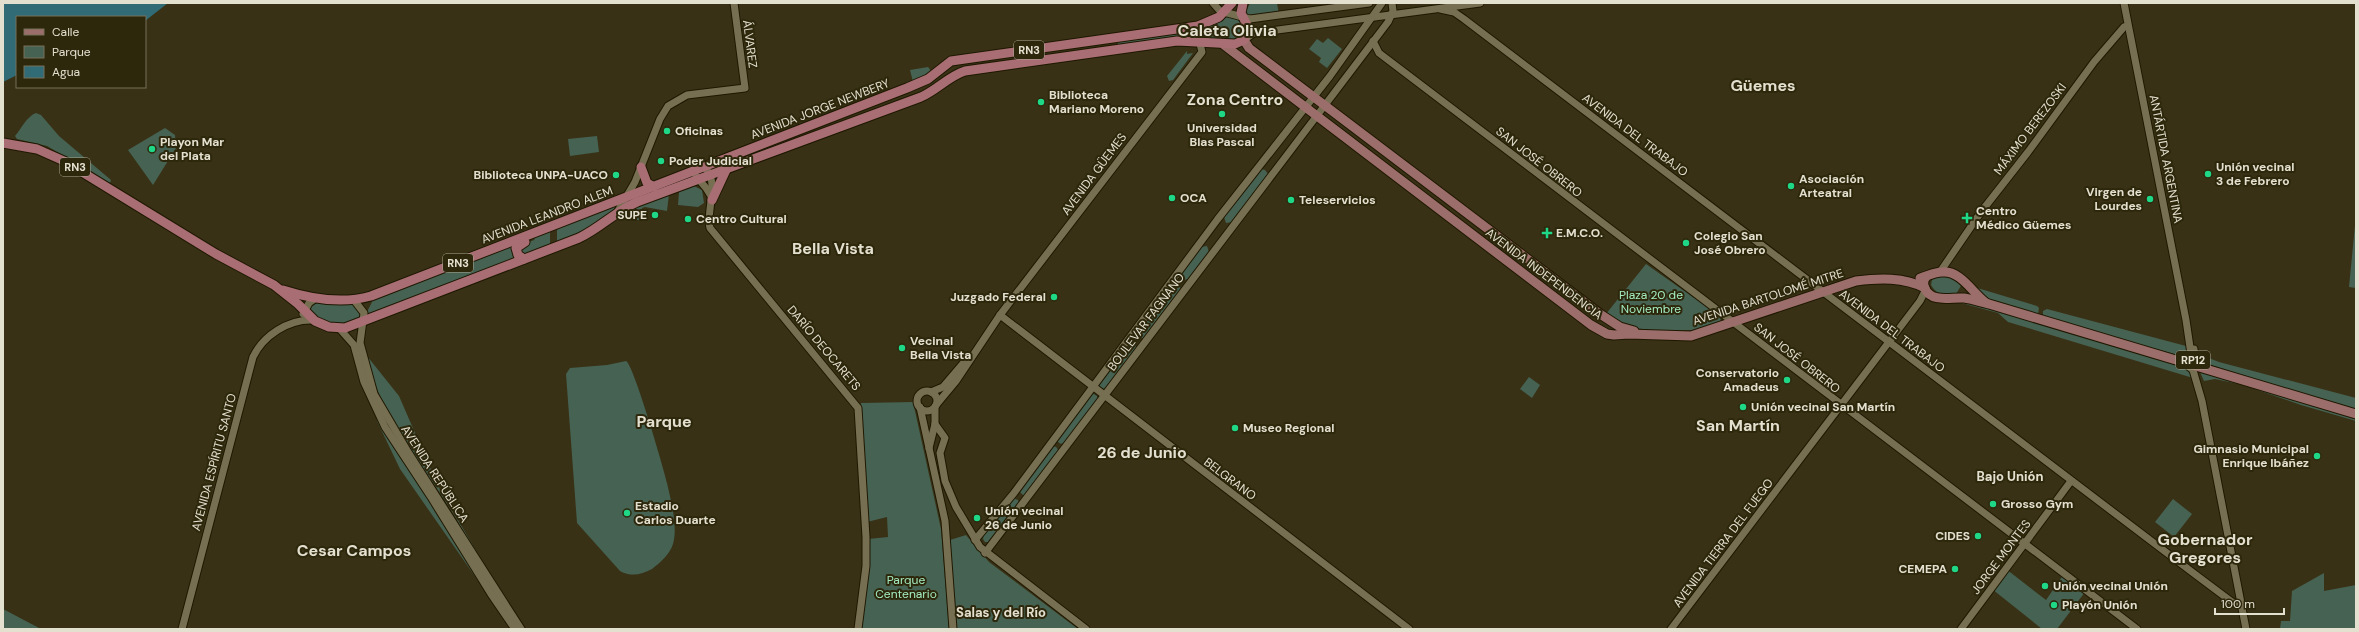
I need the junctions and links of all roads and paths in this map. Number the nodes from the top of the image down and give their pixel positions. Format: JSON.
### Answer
{"nodes":[{"id":1,"x":734,"y":3,"type":"edge"},
{"id":2,"x":1213,"y":3,"type":"edge"},
{"id":3,"x":1232,"y":3,"type":"edge"},
{"id":4,"x":1243,"y":3,"type":"edge"},
{"id":5,"x":1369,"y":3,"type":"edge"},
{"id":6,"x":1382,"y":3,"type":"edge"},
{"id":7,"x":1392,"y":3,"type":"edge"},
{"id":8,"x":1480,"y":3,"type":"edge"},
{"id":9,"x":2124,"y":3,"type":"edge"},
{"id":10,"x":1440,"y":8,"type":"junction"},
{"id":11,"x":1224,"y":12,"type":"junction"},
{"id":12,"x":1403,"y":13,"type":"junction"},
{"id":13,"x":1392,"y":15,"type":"junction"},
{"id":14,"x":1242,"y":17,"type":"junction"},
{"id":15,"x":1372,"y":18,"type":"junction"},
{"id":16,"x":1388,"y":22,"type":"junction"},
{"id":17,"x":2128,"y":26,"type":"junction"},
{"id":18,"x":1244,"y":40,"type":"junction"},
{"id":19,"x":1196,"y":41,"type":"junction"},
{"id":20,"x":1373,"y":42,"type":"junction"},
{"id":21,"x":1224,"y":45,"type":"junction"},
{"id":22,"x":907,"y":88,"type":"junction"},
{"id":23,"x":1313,"y":97,"type":"junction"},
{"id":24,"x":914,"y":100,"type":"junction"},
{"id":25,"x":1306,"y":106,"type":"junction"},
{"id":26,"x":1325,"y":106,"type":"junction"},
{"id":27,"x":1317,"y":115,"type":"junction"},
{"id":28,"x":3,"y":143,"type":"edge"},
{"id":29,"x":642,"y":167,"type":"junction"},
{"id":30,"x":698,"y":169,"type":"junction"},
{"id":31,"x":726,"y":170,"type":"junction"},
{"id":32,"x":709,"y":176,"type":"junction"},
{"id":33,"x":701,"y":182,"type":"junction"},
{"id":34,"x":654,"y":187,"type":"junction"},
{"id":35,"x":627,"y":197,"type":"junction"},
{"id":36,"x":712,"y":200,"type":"junction"},
{"id":37,"x":618,"y":211,"type":"junction"},
{"id":38,"x":528,"y":236,"type":"junction"},
{"id":39,"x":1953,"y":250,"type":"junction"},
{"id":40,"x":524,"y":259,"type":"junction"},
{"id":41,"x":1940,"y":272,"type":"junction"},
{"id":42,"x":1955,"y":274,"type":"junction"},
{"id":43,"x":1926,"y":277,"type":"junction"},
{"id":44,"x":1895,"y":280,"type":"junction"},
{"id":45,"x":1963,"y":281,"type":"junction"},
{"id":46,"x":280,"y":288,"type":"junction"},
{"id":47,"x":1925,"y":289,"type":"junction"},
{"id":48,"x":1820,"y":292,"type":"junction"},
{"id":49,"x":1938,"y":297,"type":"junction"},
{"id":50,"x":316,"y":298,"type":"junction"},
{"id":51,"x":1956,"y":299,"type":"junction"},
{"id":52,"x":354,"y":300,"type":"junction"},
{"id":53,"x":1920,"y":301,"type":"junction"},
{"id":54,"x":1988,"y":304,"type":"junction"},
{"id":55,"x":304,"y":312,"type":"junction"},
{"id":56,"x":999,"y":318,"type":"junction"},
{"id":57,"x":313,"y":320,"type":"junction"},
{"id":58,"x":2186,"y":320,"type":"junction"},
{"id":59,"x":364,"y":321,"type":"junction"},
{"id":60,"x":297,"y":322,"type":"junction"},
{"id":61,"x":1612,"y":322,"type":"junction"},
{"id":62,"x":1733,"y":322,"type":"junction"},
{"id":63,"x":339,"y":328,"type":"junction"},
{"id":64,"x":1649,"y":334,"type":"junction"},
{"id":65,"x":1615,"y":335,"type":"junction"},
{"id":66,"x":1889,"y":341,"type":"junction"},
{"id":67,"x":2181,"y":359,"type":"junction"},
{"id":68,"x":2198,"y":364,"type":"junction"},
{"id":69,"x":1093,"y":386,"type":"junction"},
{"id":70,"x":932,"y":392,"type":"junction"},
{"id":71,"x":1104,"y":397,"type":"junction"},
{"id":72,"x":2201,"y":398,"type":"junction"},
{"id":73,"x":1840,"y":405,"type":"junction"},
{"id":74,"x":936,"y":406,"type":"junction"},
{"id":75,"x":920,"y":407,"type":"junction"},
{"id":76,"x":2356,"y":414,"type":"edge"},
{"id":77,"x":922,"y":421,"type":"junction"},
{"id":78,"x":936,"y":428,"type":"junction"},
{"id":79,"x":929,"y":450,"type":"junction"},
{"id":80,"x":2071,"y":481,"type":"junction"},
{"id":81,"x":975,"y":540,"type":"junction"},
{"id":82,"x":2025,"y":544,"type":"junction"},
{"id":83,"x":985,"y":553,"type":"junction"},
{"id":84,"x":2241,"y":604,"type":"junction"},
{"id":85,"x":182,"y":629,"type":"edge"},
{"id":86,"x":515,"y":629,"type":"edge"},
{"id":87,"x":521,"y":629,"type":"edge"},
{"id":88,"x":858,"y":629,"type":"edge"},
{"id":89,"x":953,"y":629,"type":"edge"},
{"id":90,"x":1086,"y":629,"type":"edge"},
{"id":91,"x":1409,"y":629,"type":"edge"},
{"id":92,"x":1671,"y":629,"type":"edge"},
{"id":93,"x":1960,"y":629,"type":"edge"},
{"id":94,"x":2137,"y":629,"type":"edge"},
{"id":95,"x":2246,"y":629,"type":"edge"}],
"edges":[{"from":1,"to":29,"type":"street","name":"ÁLVAREZ"},
{"from":2,"to":11,"type":"street"},
{"from":3,"to":11,"type":"highway","number":"RN3"},
{"from":4,"to":14,"type":"highway"},
{"from":5,"to":14,"type":"street"},
{"from":6,"to":15,"type":"street","name":"BOULEVAR FAGNANO"},
{"from":7,"to":13,"type":"street"},
{"from":8,"to":10,"type":"street"},
{"from":9,"to":17,"type":"street","name":"ANTÁRTIDA ARGENTINA"},
{"from":10,"to":12,"type":"street"},
{"from":10,"to":48,"type":"street","name":"AVENIDA DEL TRABAJO"},
{"from":11,"to":14,"type":"street"},
{"from":11,"to":22,"type":"highway","name":"AVENIDA JORGE NEWBERY","number":"RN3"},
{"from":12,"to":13,"type":"street"},
{"from":12,"to":16,"type":"street"},
{"from":13,"to":15,"type":"street"},
{"from":13,"to":16,"type":"street","name":"BOULEVAR FAGNANO"},
{"from":14,"to":18,"type":"highway"},
{"from":15,"to":18,"type":"street"},
{"from":15,"to":23,"type":"street","name":"BOULEVAR FAGNANO"},
{"from":16,"to":20,"type":"street","name":"BOULEVAR FAGNANO"},
{"from":17,"to":39,"type":"street","name":"MÁXIMO BEREZOSKI"},
{"from":17,"to":58,"type":"street","name":"ANTÁRTIDA ARGENTINA"},
{"from":18,"to":21,"type":"highway","number":"RN3"},
{"from":18,"to":23,"type":"main road","name":"AVENIDA INDEPENDENCIA"},
{"from":19,"to":21,"type":"highway","number":"RN3"},
{"from":19,"to":24,"type":"highway","name":"AVENIDA JORGE NEWBERY","number":"RN3"},
{"from":19,"to":56,"type":"street","name":"AVENIDA GÜEMES"},
{"from":20,"to":26,"type":"street","name":"BOULEVAR FAGNANO"},
{"from":20,"to":62,"type":"street","name":"SAN JOSÉ OBRERO"},
{"from":21,"to":25,"type":"main road","name":"AVENIDA INDEPENDENCIA"},
{"from":22,"to":24,"type":"highway"},
{"from":22,"to":30,"type":"highway","name":"AVENIDA JORGE NEWBERY","number":"RN3"},
{"from":23,"to":25,"type":"street","name":"BOULEVAR FAGNANO"},
{"from":23,"to":26,"type":"main road","name":"AVENIDA INDEPENDENCIA"},
{"from":24,"to":31,"type":"highway","name":"AVENIDA JORGE NEWBERY","number":"RN3"},
{"from":25,"to":27,"type":"main road","name":"AVENIDA INDEPENDENCIA"},
{"from":25,"to":69,"type":"street","name":"BOULEVAR FAGNANO"},
{"from":26,"to":27,"type":"street","name":"BOULEVAR FAGNANO"},
{"from":26,"to":61,"type":"main road","name":"AVENIDA INDEPENDENCIA"},
{"from":27,"to":65,"type":"main road","name":"AVENIDA INDEPENDENCIA"},
{"from":27,"to":71,"type":"street","name":"BOULEVAR FAGNANO"},
{"from":28,"to":46,"type":"highway","number":"RN3"},
{"from":29,"to":34,"type":"highway"},
{"from":29,"to":35,"type":"street"},
{"from":30,"to":32,"type":"street"},
{"from":30,"to":33,"type":"street"},
{"from":30,"to":34,"type":"highway","name":"AVENIDA LEANDRO ALEM","number":"RN3"},
{"from":31,"to":32,"type":"highway","number":"RN3"},
{"from":31,"to":36,"type":"highway"},
{"from":32,"to":33,"type":"highway","number":"RN3"},
{"from":32,"to":36,"type":"street","name":"DARÍO DEOCARETS"},
{"from":33,"to":36,"type":"street"},
{"from":33,"to":37,"type":"highway","name":"AVENIDA LEANDRO ALEM","number":"RN3"},
{"from":34,"to":35,"type":"highway","name":"AVENIDA LEANDRO ALEM","number":"RN3"},
{"from":35,"to":37,"type":"street"},
{"from":35,"to":38,"type":"highway","name":"AVENIDA LEANDRO ALEM","number":"RN3"},
{"from":36,"to":88,"type":"street","name":"DARÍO DEOCARETS"},
{"from":37,"to":40,"type":"highway","name":"AVENIDA LEANDRO ALEM","number":"RN3"},
{"from":38,"to":40,"type":"highway"},
{"from":38,"to":52,"type":"highway","name":"AVENIDA LEANDRO ALEM","number":"RN3"},
{"from":39,"to":41,"type":"street","name":"MÁXIMO BEREZOSKI"},
{"from":39,"to":42,"type":"street"},
{"from":40,"to":59,"type":"highway","name":"AVENIDA LEANDRO ALEM","number":"RN3"},
{"from":41,"to":42,"type":"main road"},
{"from":41,"to":43,"type":"main road"},
{"from":42,"to":45,"type":"main road","number":"RP12"},
{"from":43,"to":44,"type":"main road","name":"AVENIDA BARTOLOMÉ MITRE"},
{"from":43,"to":47,"type":"main road"},
{"from":44,"to":47,"type":"main road","name":"AVENIDA BARTOLOMÉ MITRE"},
{"from":44,"to":48,"type":"main road","name":"AVENIDA BARTOLOMÉ MITRE"},
{"from":45,"to":51,"type":"main road"},
{"from":45,"to":54,"type":"main road","number":"RP12"},
{"from":46,"to":50,"type":"highway","number":"RN3"},
{"from":46,"to":55,"type":"highway","number":"RN3"},
{"from":47,"to":49,"type":"main road","number":"RP12"},
{"from":47,"to":53,"type":"street"},
{"from":48,"to":62,"type":"main road","name":"AVENIDA BARTOLOMÉ MITRE"},
{"from":48,"to":66,"type":"street","name":"AVENIDA DEL TRABAJO"},
{"from":49,"to":51,"type":"main road","number":"RP12"},
{"from":49,"to":53,"type":"street"},
{"from":50,"to":52,"type":"highway","name":"AVENIDA LEANDRO ALEM","number":"RN3"},
{"from":50,"to":55,"type":"street","name":"AVENIDA ESPÍRITU SANTO"},
{"from":51,"to":54,"type":"main road","number":"RP12"},
{"from":52,"to":59,"type":"street"},
{"from":53,"to":66,"type":"street"},
{"from":54,"to":67,"type":"main road","number":"RP12"},
{"from":55,"to":57,"type":"highway","name":"AVENIDA LEANDRO ALEM","number":"RN3"},
{"from":55,"to":60,"type":"street","name":"AVENIDA ESPÍRITU SANTO"},
{"from":56,"to":69,"type":"street","name":"BELGRANO"},
{"from":56,"to":70,"type":"street","name":"AVENIDA GÜEMES"},
{"from":56,"to":74,"type":"street","name":"AVENIDA GÜEMES"},
{"from":57,"to":60,"type":"street","name":"AVENIDA ESPÍRITU SANTO"},
{"from":57,"to":63,"type":"highway","name":"AVENIDA LEANDRO ALEM","number":"RN3"},
{"from":58,"to":67,"type":"street","name":"ANTÁRTIDA ARGENTINA"},
{"from":58,"to":68,"type":"street","name":"ANTÁRTIDA ARGENTINA"},
{"from":59,"to":63,"type":"highway","name":"AVENIDA LEANDRO ALEM","number":"RN3"},
{"from":59,"to":87,"type":"street","name":"AVENIDA REPÚBLICA"},
{"from":60,"to":85,"type":"street","name":"AVENIDA ESPÍRITU SANTO"},
{"from":61,"to":64,"type":"main road","name":"AVENIDA INDEPENDENCIA"},
{"from":61,"to":65,"type":"main road"},
{"from":62,"to":64,"type":"main road","name":"AVENIDA BARTOLOMÉ MITRE"},
{"from":62,"to":73,"type":"street","name":"SAN JOSÉ OBRERO"},
{"from":63,"to":86,"type":"street","name":"AVENIDA REPÚBLICA"},
{"from":64,"to":65,"type":"main road","name":"AVENIDA INDEPENDENCIA"},
{"from":66,"to":73,"type":"street"},
{"from":66,"to":80,"type":"street","name":"AVENIDA DEL TRABAJO"},
{"from":67,"to":68,"type":"main road","number":"RP12"},
{"from":67,"to":72,"type":"street","name":"ANTÁRTIDA ARGENTINA"},
{"from":68,"to":72,"type":"street","name":"ANTÁRTIDA ARGENTINA"},
{"from":68,"to":76,"type":"main road","number":"RP12"},
{"from":69,"to":71,"type":"street","name":"BELGRANO"},
{"from":69,"to":81,"type":"street","name":"BOULEVAR FAGNANO"},
{"from":70,"to":74,"type":"street"},
{"from":70,"to":75,"type":"street"},
{"from":71,"to":83,"type":"street","name":"BOULEVAR FAGNANO"},
{"from":71,"to":91,"type":"street","name":"BELGRANO"},
{"from":72,"to":84,"type":"street","name":"ANTÁRTIDA ARGENTINA"},
{"from":73,"to":82,"type":"street","name":"SAN JOSÉ OBRERO"},
{"from":73,"to":92,"type":"street","name":"AVENIDA TIERRA DEL FUEGO"},
{"from":74,"to":75,"type":"street"},
{"from":74,"to":78,"type":"street"},
{"from":75,"to":77,"type":"street"},
{"from":77,"to":78,"type":"street"},
{"from":77,"to":79,"type":"street"},
{"from":78,"to":79,"type":"street"},
{"from":78,"to":81,"type":"street"},
{"from":79,"to":89,"type":"street"},
{"from":80,"to":82,"type":"street","name":"JORGE MONTES"},
{"from":80,"to":84,"type":"street","name":"AVENIDA DEL TRABAJO"},
{"from":81,"to":83,"type":"street"},
{"from":82,"to":93,"type":"street","name":"JORGE MONTES"},
{"from":82,"to":94,"type":"street","name":"SAN JOSÉ OBRERO"},
{"from":83,"to":90,"type":"street"},
{"from":84,"to":95,"type":"street","name":"ANTÁRTIDA ARGENTINA"}]}
